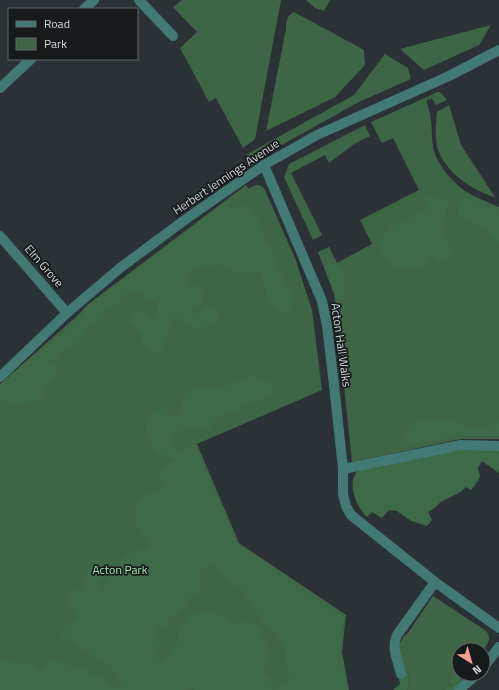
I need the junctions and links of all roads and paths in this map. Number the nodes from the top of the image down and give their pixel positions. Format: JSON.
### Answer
{"nodes":[{"id":1,"x":94,"y":0,"type":"edge"},
{"id":2,"x":139,"y":0,"type":"edge"},
{"id":3,"x":85,"y":8,"type":"edge"},
{"id":4,"x":173,"y":36,"type":"dead end"},
{"id":5,"x":499,"y":50,"type":"edge"},
{"id":6,"x":31,"y":60,"type":"edge"},
{"id":7,"x":0,"y":88,"type":"edge"},
{"id":8,"x":264,"y":165,"type":"junction"},
{"id":9,"x":0,"y":236,"type":"edge"},
{"id":10,"x":68,"y":313,"type":"junction"},
{"id":11,"x":0,"y":377,"type":"edge"},
{"id":12,"x":499,"y":446,"type":"edge"},
{"id":13,"x":343,"y":469,"type":"junction"},
{"id":14,"x":435,"y":582,"type":"junction"},
{"id":15,"x":499,"y":628,"type":"edge"},
{"id":16,"x":499,"y":647,"type":"edge"},
{"id":17,"x":491,"y":658,"type":"edge"},
{"id":18,"x":401,"y":674,"type":"dead end"},
{"id":19,"x":468,"y":682,"type":"edge"},
{"id":20,"x":459,"y":690,"type":"edge"}],
"edges":[{"from":1,"to":3,"type":"street"},
{"from":2,"to":4,"type":"street"},
{"from":5,"to":8,"type":"street","name":"Herbert Jennings Avenue"},
{"from":6,"to":7,"type":"street"},
{"from":8,"to":10,"type":"street","name":"Herbert Jennings Avenue"},
{"from":8,"to":13,"type":"street","name":"Acton Hall Walks"},
{"from":9,"to":10,"type":"street","name":"Elm Grove"},
{"from":10,"to":11,"type":"street","name":"Herbert Jennings Avenue"},
{"from":12,"to":13,"type":"street"},
{"from":13,"to":14,"type":"street","name":"Acton Hall Walks"},
{"from":14,"to":15,"type":"street","name":"Acton Hall Walks"},
{"from":14,"to":18,"type":"street"},
{"from":16,"to":17,"type":"street"},
{"from":19,"to":20,"type":"street"}]}
